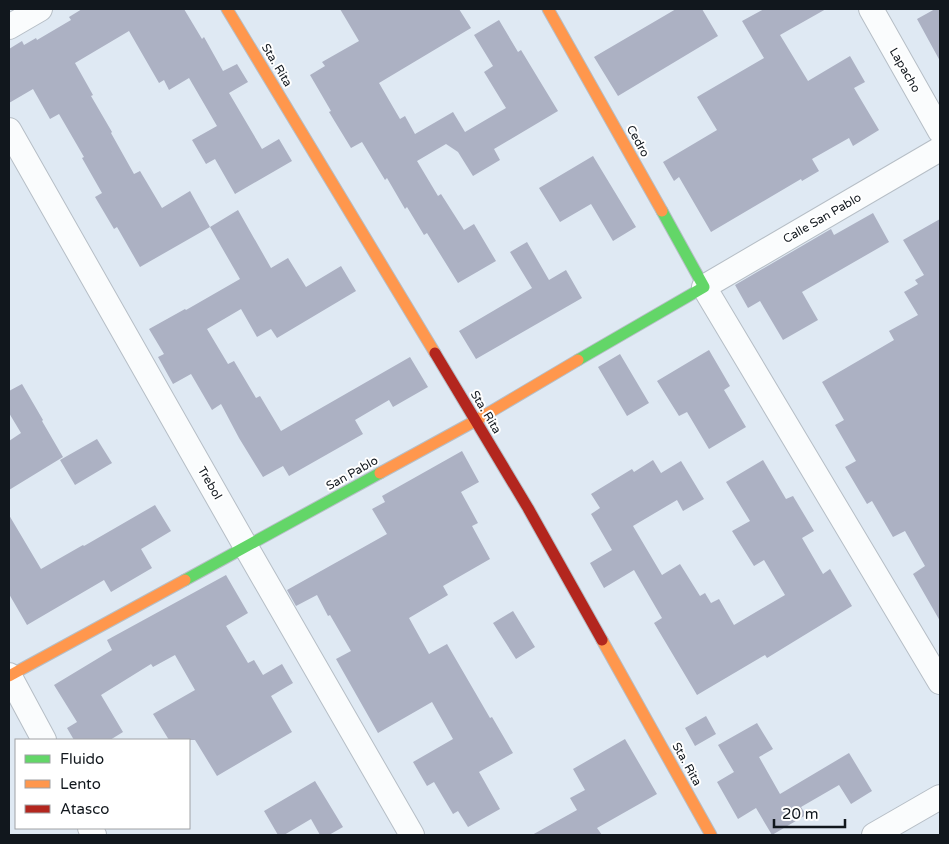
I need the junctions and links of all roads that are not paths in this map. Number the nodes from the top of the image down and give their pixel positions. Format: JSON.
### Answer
{"nodes":[{"id":1,"x":40,"y":9,"type":"edge"},
{"id":2,"x":227,"y":9,"type":"edge"},
{"id":3,"x":548,"y":9,"type":"edge"},
{"id":4,"x":871,"y":9,"type":"edge"},
{"id":5,"x":9,"y":27,"type":"edge"},
{"id":6,"x":9,"y":130,"type":"edge"},
{"id":7,"x":940,"y":132,"type":"edge"},
{"id":8,"x":940,"y":149,"type":"edge"},
{"id":9,"x":704,"y":287,"type":"junction"},
{"id":10,"x":475,"y":421,"type":"junction"},
{"id":11,"x":246,"y":547,"type":"junction"},
{"id":12,"x":9,"y":676,"type":"edge"},
{"id":13,"x":940,"y":682,"type":"edge"},
{"id":14,"x":43,"y":739,"type":"edge"},
{"id":15,"x":940,"y":797,"type":"edge"},
{"id":16,"x":412,"y":835,"type":"edge"},
{"id":17,"x":711,"y":835,"type":"edge"},
{"id":18,"x":874,"y":835,"type":"edge"}],
"edges":[{"from":1,"to":5,"type":"street"},
{"from":2,"to":10,"type":"street","name":"Sta. Rita"},
{"from":3,"to":9,"type":"street","name":"Cedro"},
{"from":4,"to":7,"type":"street","name":"Lapacho"},
{"from":6,"to":11,"type":"street","name":"Trebol"},
{"from":8,"to":9,"type":"street","name":"Calle San Pablo"},
{"from":9,"to":10,"type":"street","name":"San Pablo"},
{"from":9,"to":13,"type":"street"},
{"from":10,"to":11,"type":"street","name":"San Pablo"},
{"from":10,"to":17,"type":"street","name":"Sta. Rita"},
{"from":11,"to":12,"type":"street","name":"San Pablo"},
{"from":11,"to":16,"type":"street","name":"Trebol"},
{"from":12,"to":14,"type":"street"},
{"from":15,"to":18,"type":"street"}]}
